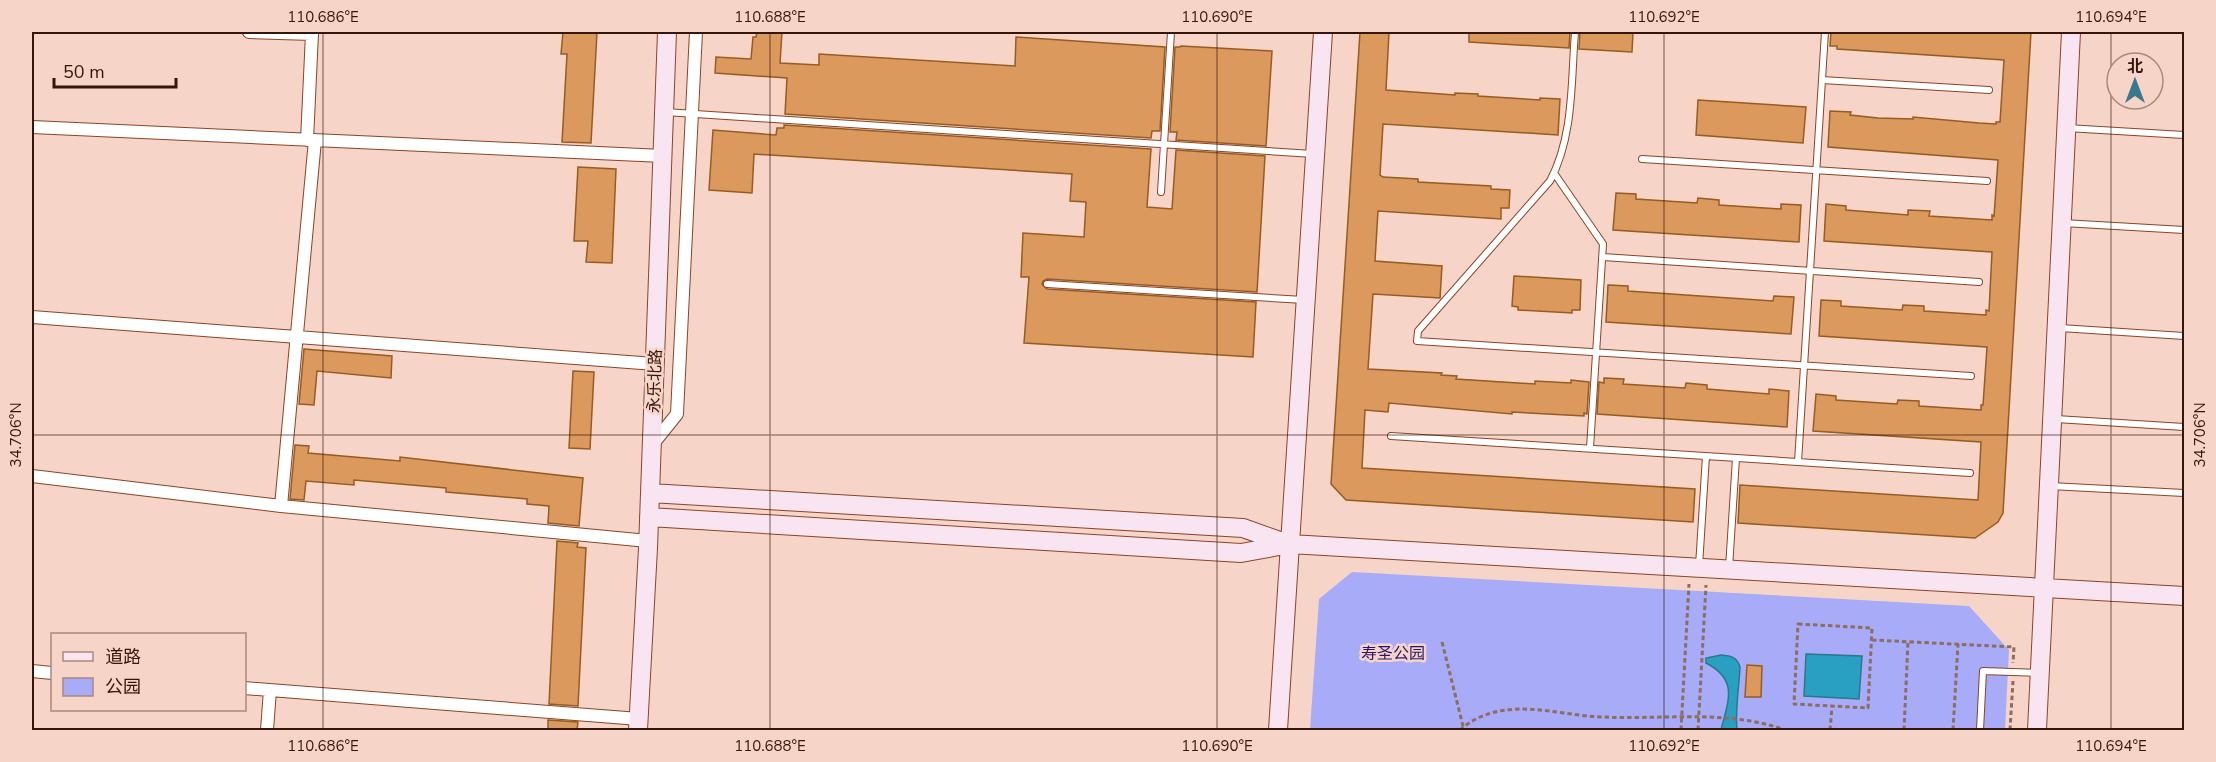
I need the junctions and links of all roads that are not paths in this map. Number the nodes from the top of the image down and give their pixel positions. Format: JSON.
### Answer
{"nodes":[{"id":1,"x":249,"y":32,"type":"edge"},
{"id":2,"x":667,"y":32,"type":"edge"},
{"id":3,"x":696,"y":32,"type":"edge"},
{"id":4,"x":1171,"y":32,"type":"edge"},
{"id":5,"x":1323,"y":32,"type":"edge"},
{"id":6,"x":1575,"y":32,"type":"edge"},
{"id":7,"x":1825,"y":32,"type":"edge"},
{"id":8,"x":2071,"y":32,"type":"edge"},
{"id":9,"x":1822,"y":80,"type":"junction"},
{"id":10,"x":1989,"y":90,"type":"dead end"},
{"id":11,"x":664,"y":112,"type":"junction"},
{"id":12,"x":692,"y":114,"type":"junction"},
{"id":13,"x":32,"y":127,"type":"edge"},
{"id":14,"x":2067,"y":128,"type":"junction"},
{"id":15,"x":2184,"y":135,"type":"edge"},
{"id":16,"x":311,"y":140,"type":"junction"},
{"id":17,"x":1164,"y":145,"type":"junction"},
{"id":18,"x":1315,"y":154,"type":"junction"},
{"id":19,"x":663,"y":156,"type":"junction"},
{"id":20,"x":1642,"y":159,"type":"dead end"},
{"id":21,"x":1816,"y":171,"type":"junction"},
{"id":22,"x":1554,"y":174,"type":"junction"},
{"id":23,"x":1987,"y":181,"type":"dead end"},
{"id":24,"x":1161,"y":192,"type":"dead end"},
{"id":25,"x":2062,"y":223,"type":"junction"},
{"id":26,"x":2184,"y":230,"type":"edge"},
{"id":27,"x":1603,"y":256,"type":"junction"},
{"id":28,"x":1810,"y":271,"type":"junction"},
{"id":29,"x":1979,"y":282,"type":"dead end"},
{"id":30,"x":1047,"y":284,"type":"dead end"},
{"id":31,"x":1306,"y":300,"type":"junction"},
{"id":32,"x":32,"y":317,"type":"edge"},
{"id":33,"x":2056,"y":328,"type":"junction"},
{"id":34,"x":2184,"y":336,"type":"edge"},
{"id":35,"x":296,"y":337,"type":"junction"},
{"id":36,"x":1596,"y":353,"type":"junction"},
{"id":37,"x":655,"y":364,"type":"junction"},
{"id":38,"x":1804,"y":366,"type":"junction"},
{"id":39,"x":1971,"y":376,"type":"dead end"},
{"id":40,"x":2052,"y":419,"type":"junction"},
{"id":41,"x":2184,"y":427,"type":"edge"},
{"id":42,"x":1391,"y":436,"type":"dead end"},
{"id":43,"x":652,"y":445,"type":"junction"},
{"id":44,"x":1590,"y":448,"type":"junction"},
{"id":45,"x":1706,"y":456,"type":"junction"},
{"id":46,"x":1736,"y":458,"type":"junction"},
{"id":47,"x":1798,"y":462,"type":"junction"},
{"id":48,"x":1970,"y":473,"type":"dead end"},
{"id":49,"x":32,"y":476,"type":"edge"},
{"id":50,"x":2049,"y":486,"type":"junction"},
{"id":51,"x":650,"y":493,"type":"junction"},
{"id":52,"x":2184,"y":493,"type":"edge"},
{"id":53,"x":281,"y":506,"type":"junction"},
{"id":54,"x":649,"y":517,"type":"junction"},
{"id":55,"x":648,"y":542,"type":"junction"},
{"id":56,"x":1290,"y":544,"type":"junction"},
{"id":57,"x":1698,"y":568,"type":"junction"},
{"id":58,"x":1729,"y":569,"type":"junction"},
{"id":59,"x":2044,"y":588,"type":"junction"},
{"id":60,"x":2184,"y":596,"type":"edge"},
{"id":61,"x":32,"y":671,"type":"edge"},
{"id":62,"x":51,"y":673,"type":"edge"},
{"id":63,"x":2040,"y":673,"type":"junction"},
{"id":64,"x":246,"y":688,"type":"edge"},
{"id":65,"x":270,"y":690,"type":"junction"},
{"id":66,"x":639,"y":725,"type":"edge"},
{"id":67,"x":267,"y":730,"type":"edge"},
{"id":68,"x":1278,"y":730,"type":"edge"},
{"id":69,"x":1980,"y":730,"type":"edge"},
{"id":70,"x":2037,"y":730,"type":"edge"}],
"edges":[{"from":1,"to":16,"type":"street"},
{"from":2,"to":11,"type":"street","name":"永乐北路"},
{"from":3,"to":12,"type":"street"},
{"from":4,"to":17,"type":"lane"},
{"from":5,"to":18,"type":"street"},
{"from":6,"to":22,"type":"lane"},
{"from":7,"to":9,"type":"lane"},
{"from":8,"to":14,"type":"street"},
{"from":9,"to":10,"type":"lane"},
{"from":9,"to":21,"type":"lane"},
{"from":11,"to":12,"type":"lane"},
{"from":11,"to":19,"type":"street","name":"永乐北路"},
{"from":12,"to":17,"type":"lane"},
{"from":12,"to":43,"type":"street"},
{"from":13,"to":16,"type":"street"},
{"from":14,"to":15,"type":"lane"},
{"from":14,"to":25,"type":"street"},
{"from":16,"to":19,"type":"street"},
{"from":16,"to":35,"type":"street"},
{"from":17,"to":18,"type":"lane"},
{"from":17,"to":24,"type":"lane"},
{"from":18,"to":31,"type":"street"},
{"from":19,"to":37,"type":"street","name":"永乐北路"},
{"from":20,"to":21,"type":"lane"},
{"from":21,"to":23,"type":"lane"},
{"from":21,"to":28,"type":"lane"},
{"from":22,"to":27,"type":"lane"},
{"from":22,"to":36,"type":"lane"},
{"from":25,"to":26,"type":"lane"},
{"from":25,"to":33,"type":"street"},
{"from":27,"to":28,"type":"lane"},
{"from":27,"to":36,"type":"lane"},
{"from":28,"to":29,"type":"lane"},
{"from":28,"to":38,"type":"lane"},
{"from":30,"to":31,"type":"lane"},
{"from":31,"to":56,"type":"street"},
{"from":32,"to":35,"type":"street"},
{"from":33,"to":34,"type":"lane"},
{"from":33,"to":40,"type":"street"},
{"from":35,"to":37,"type":"street"},
{"from":35,"to":53,"type":"street"},
{"from":36,"to":38,"type":"lane"},
{"from":36,"to":44,"type":"lane"},
{"from":37,"to":43,"type":"street","name":"永乐北路"},
{"from":38,"to":39,"type":"lane"},
{"from":38,"to":47,"type":"lane"},
{"from":40,"to":41,"type":"lane"},
{"from":40,"to":50,"type":"street"},
{"from":42,"to":44,"type":"lane"},
{"from":43,"to":51,"type":"street","name":"永乐北路"},
{"from":44,"to":45,"type":"lane"},
{"from":45,"to":46,"type":"lane"},
{"from":45,"to":57,"type":"lane"},
{"from":46,"to":47,"type":"lane"},
{"from":46,"to":58,"type":"lane"},
{"from":47,"to":48,"type":"lane"},
{"from":49,"to":53,"type":"street"},
{"from":50,"to":52,"type":"lane"},
{"from":50,"to":59,"type":"street"},
{"from":51,"to":54,"type":"street","name":"永乐北路"},
{"from":51,"to":56,"type":"street"},
{"from":53,"to":55,"type":"street"},
{"from":54,"to":55,"type":"street","name":"永乐北路"},
{"from":54,"to":56,"type":"street"},
{"from":55,"to":66,"type":"street","name":"永乐北路"},
{"from":56,"to":57,"type":"street"},
{"from":56,"to":68,"type":"street"},
{"from":57,"to":58,"type":"street"},
{"from":58,"to":59,"type":"street"},
{"from":59,"to":60,"type":"street"},
{"from":59,"to":63,"type":"street"},
{"from":61,"to":62,"type":"street"},
{"from":63,"to":69,"type":"lane"},
{"from":63,"to":70,"type":"street"},
{"from":64,"to":65,"type":"street"},
{"from":65,"to":66,"type":"street"},
{"from":65,"to":67,"type":"street"}]}
